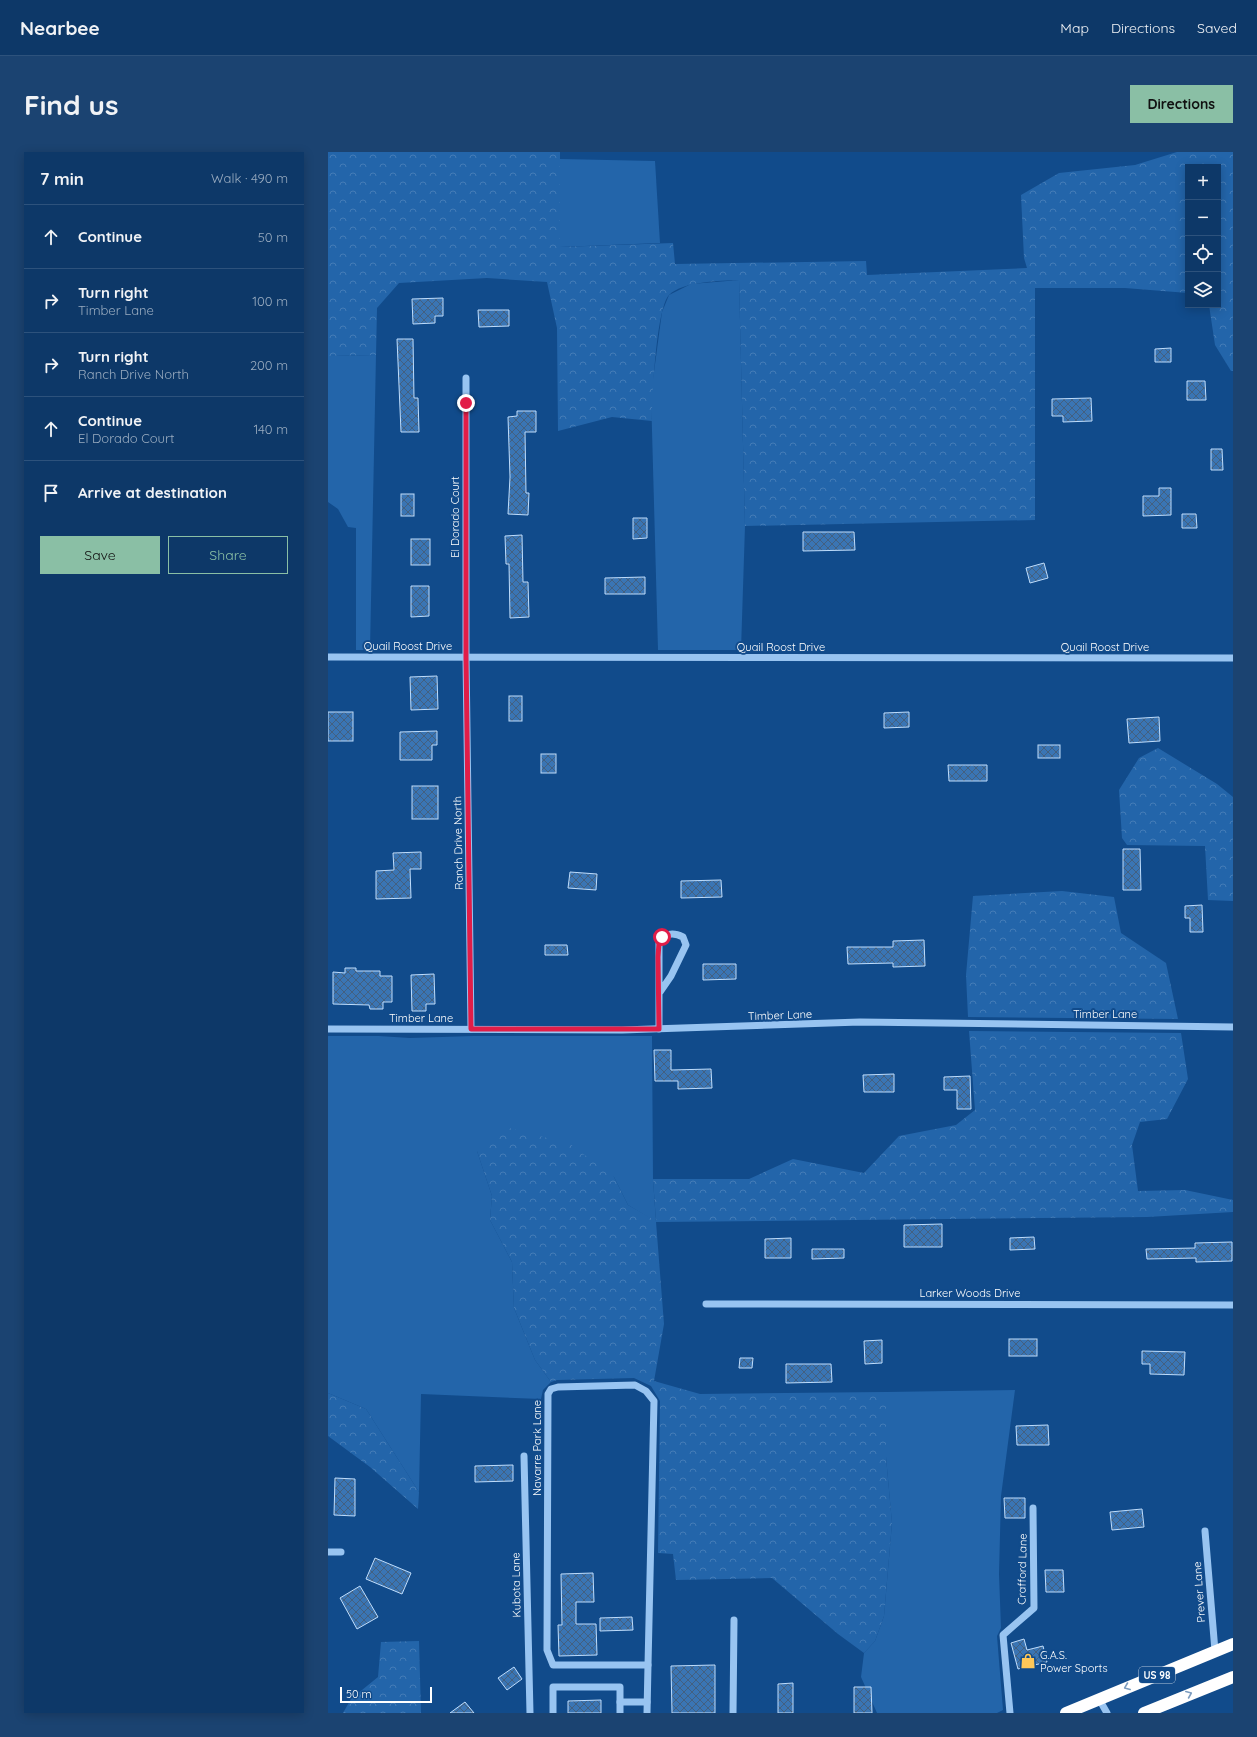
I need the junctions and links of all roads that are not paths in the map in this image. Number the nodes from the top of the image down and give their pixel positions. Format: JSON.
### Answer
{"nodes":[{"id":1,"x":466,"y":378,"type":"dead end"},
{"id":2,"x":328,"y":657,"type":"edge"},
{"id":3,"x":466,"y":657,"type":"junction"},
{"id":4,"x":1233,"y":658,"type":"edge"},
{"id":5,"x":660,"y":992,"type":"junction"},
{"id":6,"x":1233,"y":1026,"type":"edge"},
{"id":7,"x":328,"y":1029,"type":"edge"},
{"id":8,"x":471,"y":1029,"type":"junction"},
{"id":9,"x":659,"y":1029,"type":"junction"},
{"id":10,"x":706,"y":1304,"type":"dead end"},
{"id":11,"x":1233,"y":1305,"type":"edge"},
{"id":12,"x":524,"y":1456,"type":"dead end"},
{"id":13,"x":1033,"y":1508,"type":"dead end"},
{"id":14,"x":1206,"y":1531,"type":"dead end"},
{"id":15,"x":328,"y":1552,"type":"edge"},
{"id":16,"x":341,"y":1552,"type":"dead end"},
{"id":17,"x":734,"y":1620,"type":"dead end"},
{"id":18,"x":1233,"y":1644,"type":"edge"},
{"id":19,"x":1215,"y":1651,"type":"junction"},
{"id":20,"x":648,"y":1665,"type":"junction"},
{"id":21,"x":1233,"y":1677,"type":"edge"},
{"id":22,"x":1099,"y":1699,"type":"junction"},
{"id":23,"x":620,"y":1702,"type":"junction"},
{"id":24,"x":647,"y":1702,"type":"junction"},
{"id":25,"x":530,"y":1713,"type":"edge"},
{"id":26,"x":553,"y":1713,"type":"edge"},
{"id":27,"x":620,"y":1713,"type":"edge"},
{"id":28,"x":647,"y":1713,"type":"edge"},
{"id":29,"x":733,"y":1713,"type":"edge"},
{"id":30,"x":1010,"y":1713,"type":"edge"},
{"id":31,"x":1066,"y":1713,"type":"edge"},
{"id":32,"x":1107,"y":1713,"type":"edge"},
{"id":33,"x":1144,"y":1713,"type":"edge"}],
"edges":[{"from":1,"to":3,"type":"street","name":"El Dorado Court"},
{"from":2,"to":3,"type":"street","name":"Quail Roost Drive"},
{"from":3,"to":4,"type":"street","name":"Quail Roost Drive"},
{"from":3,"to":8,"type":"street","name":"Ranch Drive North"},
{"from":5,"to":5,"type":"street"},
{"from":5,"to":9,"type":"street"},
{"from":6,"to":9,"type":"street","name":"Timber Lane"},
{"from":7,"to":8,"type":"street","name":"Timber Lane"},
{"from":8,"to":9,"type":"street","name":"Timber Lane"},
{"from":10,"to":11,"type":"street","name":"Larker Woods Drive"},
{"from":12,"to":25,"type":"street","name":"Kubota Lane"},
{"from":13,"to":30,"type":"street","name":"Crafford Lane"},
{"from":14,"to":19,"type":"street","name":"Prever Lane"},
{"from":15,"to":16,"type":"street"},
{"from":17,"to":29,"type":"street"},
{"from":18,"to":19,"type":"highway","number":"US 98"},
{"from":19,"to":22,"type":"highway","number":"US 98","one_way":true},
{"from":20,"to":20,"type":"street","name":"Navarre Park Lane"},
{"from":20,"to":24,"type":"street","name":"Navarre Park Lane"},
{"from":33,"to":21,"type":"highway","number":"US 98","one_way":true},
{"from":22,"to":31,"type":"highway","number":"US 98"},
{"from":22,"to":32,"type":"street"},
{"from":23,"to":24,"type":"street"},
{"from":23,"to":26,"type":"street"},
{"from":23,"to":27,"type":"street"},
{"from":24,"to":28,"type":"street","name":"Navarre Park Lane"}]}
